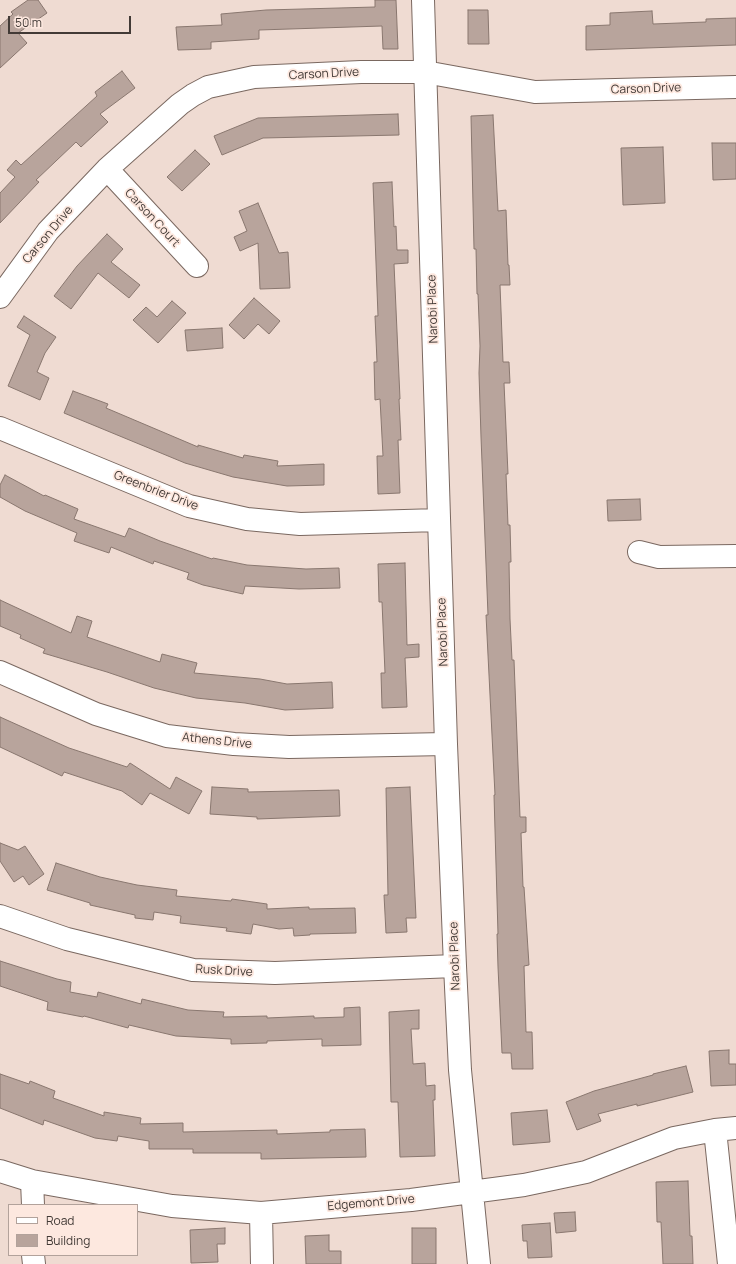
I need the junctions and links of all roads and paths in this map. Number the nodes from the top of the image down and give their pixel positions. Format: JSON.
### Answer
{"nodes":[{"id":1,"x":423,"y":0,"type":"edge"},
{"id":2,"x":425,"y":72,"type":"junction"},
{"id":3,"x":736,"y":87,"type":"edge"},
{"id":4,"x":107,"y":169,"type":"junction"},
{"id":5,"x":197,"y":266,"type":"dead end"},
{"id":6,"x":0,"y":297,"type":"edge"},
{"id":7,"x":0,"y":428,"type":"edge"},
{"id":8,"x":439,"y":520,"type":"junction"},
{"id":9,"x":639,"y":552,"type":"dead end"},
{"id":10,"x":736,"y":556,"type":"edge"},
{"id":11,"x":0,"y":672,"type":"edge"},
{"id":12,"x":446,"y":744,"type":"junction"},
{"id":13,"x":0,"y":916,"type":"edge"},
{"id":14,"x":455,"y":966,"type":"junction"},
{"id":15,"x":736,"y":1128,"type":"edge"},
{"id":16,"x":714,"y":1130,"type":"junction"},
{"id":17,"x":0,"y":1171,"type":"edge"},
{"id":18,"x":32,"y":1181,"type":"junction"},
{"id":19,"x":472,"y":1192,"type":"junction"},
{"id":20,"x":32,"y":1204,"type":"edge"},
{"id":21,"x":261,"y":1213,"type":"junction"},
{"id":22,"x":262,"y":1264,"type":"edge"},
{"id":23,"x":479,"y":1264,"type":"edge"},
{"id":24,"x":729,"y":1264,"type":"edge"}],
"edges":[{"from":1,"to":2,"type":"street","name":"Narobi Place"},
{"from":2,"to":3,"type":"street","name":"Carson Drive"},
{"from":2,"to":4,"type":"street","name":"Carson Drive"},
{"from":2,"to":8,"type":"street","name":"Narobi Place"},
{"from":4,"to":5,"type":"street","name":"Carson Court"},
{"from":4,"to":6,"type":"street","name":"Carson Drive"},
{"from":7,"to":8,"type":"street","name":"Greenbrier Drive"},
{"from":8,"to":12,"type":"street","name":"Narobi Place"},
{"from":9,"to":10,"type":"street"},
{"from":11,"to":12,"type":"street","name":"Athens Drive"},
{"from":12,"to":14,"type":"street","name":"Narobi Place"},
{"from":13,"to":14,"type":"street","name":"Rusk Drive"},
{"from":14,"to":19,"type":"street","name":"Narobi Place"},
{"from":15,"to":16,"type":"street","name":"Edgemont Drive"},
{"from":16,"to":19,"type":"street","name":"Edgemont Drive"},
{"from":16,"to":24,"type":"street"},
{"from":17,"to":18,"type":"street","name":"Edgemont Drive"},
{"from":18,"to":20,"type":"street"},
{"from":18,"to":21,"type":"street","name":"Edgemont Drive"},
{"from":19,"to":21,"type":"street","name":"Edgemont Drive"},
{"from":19,"to":23,"type":"street","name":"Narobi Place"},
{"from":21,"to":22,"type":"street"}]}
